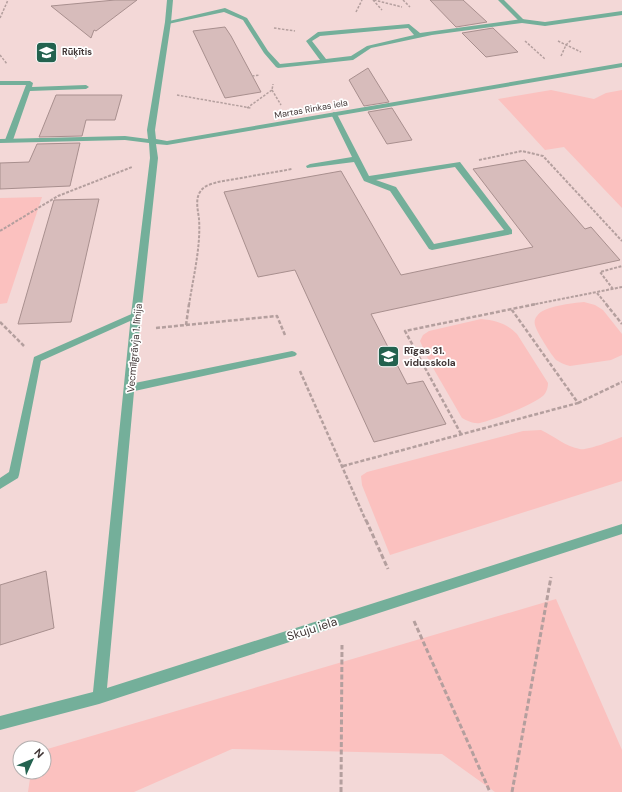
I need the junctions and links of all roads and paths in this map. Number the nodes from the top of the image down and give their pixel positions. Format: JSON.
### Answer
{"nodes":[{"id":1,"x":8,"y":0,"type":"edge"},
{"id":2,"x":170,"y":0,"type":"edge"},
{"id":3,"x":374,"y":0,"type":"edge"},
{"id":4,"x":501,"y":0,"type":"edge"},
{"id":5,"x":412,"y":9,"type":"dead end"},
{"id":6,"x":622,"y":13,"type":"edge"},
{"id":7,"x":0,"y":18,"type":"edge"},
{"id":8,"x":522,"y":21,"type":"junction"},
{"id":9,"x":168,"y":22,"type":"junction"},
{"id":10,"x":506,"y":23,"type":"junction"},
{"id":11,"x":419,"y":36,"type":"junction"},
{"id":12,"x":554,"y":38,"type":"dead end"},
{"id":13,"x":571,"y":40,"type":"dead end"},
{"id":14,"x":566,"y":46,"type":"junction"},
{"id":15,"x":585,"y":54,"type":"dead end"},
{"id":16,"x":561,"y":57,"type":"dead end"},
{"id":17,"x":324,"y":61,"type":"junction"},
{"id":18,"x":550,"y":64,"type":"dead end"},
{"id":19,"x":622,"y":65,"type":"edge"},
{"id":20,"x":0,"y":84,"type":"edge"},
{"id":21,"x":86,"y":87,"type":"dead end"},
{"id":22,"x":28,"y":89,"type":"junction"},
{"id":23,"x":176,"y":94,"type":"dead end"},
{"id":24,"x":248,"y":108,"type":"junction"},
{"id":25,"x":254,"y":109,"type":"dead end"},
{"id":26,"x":284,"y":110,"type":"dead end"},
{"id":27,"x":243,"y":111,"type":"dead end"},
{"id":28,"x":334,"y":114,"type":"junction"},
{"id":29,"x":9,"y":140,"type":"junction"},
{"id":30,"x":0,"y":141,"type":"edge"},
{"id":31,"x":152,"y":142,"type":"junction"},
{"id":32,"x":154,"y":158,"type":"junction"},
{"id":33,"x":357,"y":159,"type":"junction"},
{"id":34,"x":457,"y":164,"type":"junction"},
{"id":35,"x":310,"y":166,"type":"joint"},
{"id":36,"x":367,"y":179,"type":"junction"},
{"id":37,"x":0,"y":231,"type":"edge"},
{"id":38,"x":622,"y":241,"type":"edge"},
{"id":39,"x":622,"y":266,"type":"edge"},
{"id":40,"x":622,"y":288,"type":"edge"},
{"id":41,"x":613,"y":290,"type":"junction"},
{"id":42,"x":597,"y":293,"type":"junction"},
{"id":43,"x":512,"y":310,"type":"junction"},
{"id":44,"x":136,"y":314,"type":"junction"},
{"id":45,"x":0,"y":322,"type":"edge"},
{"id":46,"x":622,"y":324,"type":"edge"},
{"id":47,"x":186,"y":325,"type":"junction"},
{"id":48,"x":135,"y":332,"type":"junction"},
{"id":49,"x":292,"y":354,"type":"junction"},
{"id":50,"x":38,"y":359,"type":"junction"},
{"id":51,"x":622,"y":382,"type":"edge"},
{"id":52,"x":130,"y":388,"type":"junction"},
{"id":53,"x":578,"y":403,"type":"junction"},
{"id":54,"x":461,"y":434,"type":"junction"},
{"id":55,"x":343,"y":466,"type":"junction"},
{"id":56,"x":0,"y":484,"type":"edge"},
{"id":57,"x":622,"y":529,"type":"edge"},
{"id":58,"x":388,"y":569,"type":"dead end"},
{"id":59,"x":551,"y":577,"type":"dead end"},
{"id":60,"x":414,"y":622,"type":"dead end"},
{"id":61,"x":342,"y":645,"type":"dead end"},
{"id":62,"x":98,"y":697,"type":"junction"},
{"id":63,"x":0,"y":726,"type":"edge"},
{"id":64,"x":341,"y":792,"type":"edge"},
{"id":65,"x":490,"y":792,"type":"edge"},
{"id":66,"x":512,"y":792,"type":"edge"}],
"edges":[{"from":1,"to":7,"type":"path"},
{"from":2,"to":9,"type":"street","name":"Vecmīlgrāvja 1. līnija"},
{"from":3,"to":5,"type":"path"},
{"from":4,"to":8,"type":"street"},
{"from":6,"to":8,"type":"street"},
{"from":8,"to":10,"type":"street"},
{"from":9,"to":17,"type":"street"},
{"from":9,"to":31,"type":"street","name":"Vecmīlgrāvja 1. līnija"},
{"from":10,"to":11,"type":"street"},
{"from":10,"to":18,"type":"path"},
{"from":11,"to":17,"type":"street"},
{"from":11,"to":17,"type":"street"},
{"from":12,"to":14,"type":"path"},
{"from":13,"to":14,"type":"path"},
{"from":14,"to":15,"type":"path"},
{"from":14,"to":16,"type":"path"},
{"from":19,"to":28,"type":"street","name":"Martas Rinkas iela"},
{"from":20,"to":22,"type":"street"},
{"from":21,"to":22,"type":"street"},
{"from":22,"to":29,"type":"street"},
{"from":23,"to":24,"type":"path"},
{"from":24,"to":25,"type":"path"},
{"from":24,"to":26,"type":"path"},
{"from":24,"to":27,"type":"path"},
{"from":28,"to":31,"type":"street","name":"Martas Rinkas iela"},
{"from":28,"to":33,"type":"street"},
{"from":29,"to":30,"type":"street","name":"Martas Rinkas iela"},
{"from":29,"to":31,"type":"street","name":"Martas Rinkas iela"},
{"from":31,"to":32,"type":"street","name":"Vecmīlgrāvja 1. līnija"},
{"from":32,"to":37,"type":"path"},
{"from":32,"to":44,"type":"street","name":"Vecmīlgrāvja 1. līnija"},
{"from":33,"to":35,"type":"street"},
{"from":33,"to":36,"type":"street"},
{"from":34,"to":36,"type":"street"},
{"from":34,"to":36,"type":"street"},
{"from":34,"to":38,"type":"path"},
{"from":35,"to":47,"type":"path"},
{"from":39,"to":41,"type":"path"},
{"from":40,"to":41,"type":"path"},
{"from":41,"to":42,"type":"path"},
{"from":42,"to":43,"type":"path"},
{"from":42,"to":46,"type":"path"},
{"from":43,"to":53,"type":"path"},
{"from":43,"to":54,"type":"path"},
{"from":44,"to":48,"type":"street","name":"Vecmīlgrāvja 1. līnija"},
{"from":44,"to":50,"type":"street"},
{"from":45,"to":50,"type":"path"},
{"from":47,"to":48,"type":"path"},
{"from":47,"to":49,"type":"path"},
{"from":48,"to":52,"type":"street","name":"Vecmīlgrāvja 1. līnija"},
{"from":49,"to":52,"type":"street"},
{"from":49,"to":55,"type":"path"},
{"from":50,"to":56,"type":"street"},
{"from":51,"to":53,"type":"path"},
{"from":52,"to":62,"type":"street","name":"Vecmīlgrāvja 1. līnija"},
{"from":53,"to":54,"type":"path"},
{"from":54,"to":55,"type":"path"},
{"from":55,"to":58,"type":"path"},
{"from":57,"to":62,"type":"street","name":"Skuju iela"},
{"from":59,"to":66,"type":"path"},
{"from":60,"to":65,"type":"path"},
{"from":61,"to":64,"type":"path"},
{"from":62,"to":63,"type":"street","name":"Skuju iela"}]}
